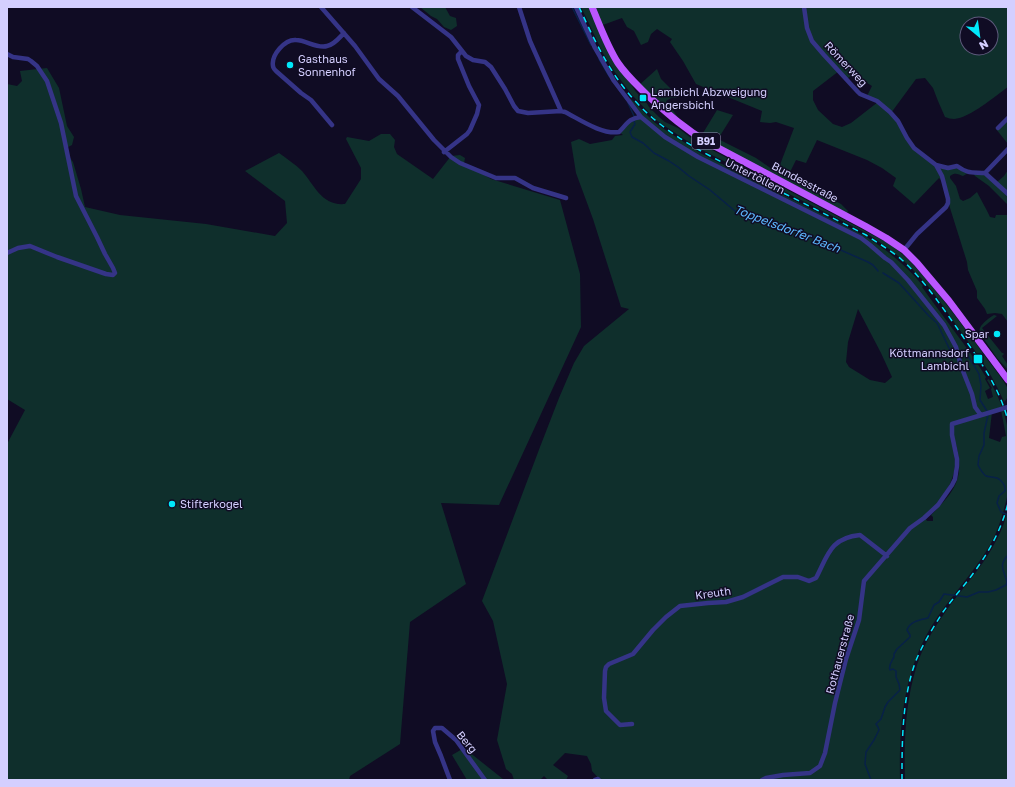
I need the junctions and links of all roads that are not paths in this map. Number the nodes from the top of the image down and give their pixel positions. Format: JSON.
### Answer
{"nodes":[{"id":1,"x":321,"y":7,"type":"edge"},
{"id":2,"x":412,"y":7,"type":"edge"},
{"id":3,"x":519,"y":7,"type":"edge"},
{"id":4,"x":576,"y":7,"type":"edge"},
{"id":5,"x":592,"y":7,"type":"edge"},
{"id":6,"x":804,"y":7,"type":"edge"},
{"id":7,"x":344,"y":33,"type":"junction"},
{"id":8,"x":462,"y":51,"type":"junction"},
{"id":9,"x":7,"y":54,"type":"edge"},
{"id":10,"x":561,"y":111,"type":"junction"},
{"id":11,"x":641,"y":117,"type":"junction"},
{"id":12,"x":1008,"y":118,"type":"edge"},
{"id":13,"x":332,"y":125,"type":"dead end"},
{"id":14,"x":998,"y":128,"type":"dead end"},
{"id":15,"x":1008,"y":150,"type":"edge"},
{"id":16,"x":444,"y":152,"type":"junction"},
{"id":17,"x":936,"y":165,"type":"junction"},
{"id":18,"x":948,"y":168,"type":"junction"},
{"id":19,"x":985,"y":173,"type":"junction"},
{"id":20,"x":942,"y":176,"type":"junction"},
{"id":21,"x":1008,"y":194,"type":"edge"},
{"id":22,"x":566,"y":198,"type":"dead end"},
{"id":23,"x":904,"y":250,"type":"junction"},
{"id":24,"x":7,"y":253,"type":"edge"},
{"id":25,"x":1007,"y":379,"type":"edge"},
{"id":26,"x":1008,"y":407,"type":"edge"},
{"id":27,"x":982,"y":416,"type":"junction"},
{"id":28,"x":886,"y":556,"type":"junction"},
{"id":29,"x":632,"y":724,"type":"dead end"},
{"id":30,"x":450,"y":780,"type":"edge"},
{"id":31,"x":485,"y":780,"type":"edge"},
{"id":32,"x":595,"y":780,"type":"edge"},
{"id":33,"x":600,"y":780,"type":"edge"},
{"id":34,"x":762,"y":780,"type":"edge"}],
"edges":[{"from":1,"to":7,"type":"street"},
{"from":2,"to":8,"type":"street"},
{"from":3,"to":10,"type":"street"},
{"from":4,"to":11,"type":"street","name":"Untertöllern"},
{"from":5,"to":23,"type":"main road","name":"Bundesstraße","number":"B91"},
{"from":6,"to":17,"type":"street","name":"Römerweg"},
{"from":7,"to":13,"type":"street"},
{"from":7,"to":16,"type":"street"},
{"from":8,"to":10,"type":"street"},
{"from":8,"to":16,"type":"street"},
{"from":9,"to":24,"type":"street"},
{"from":10,"to":11,"type":"street"},
{"from":11,"to":27,"type":"street","name":"Untertöllern"},
{"from":12,"to":14,"type":"street"},
{"from":15,"to":19,"type":"street"},
{"from":16,"to":22,"type":"street"},
{"from":17,"to":18,"type":"street"},
{"from":17,"to":20,"type":"street","name":"Römerweg"},
{"from":18,"to":19,"type":"street"},
{"from":18,"to":20,"type":"street"},
{"from":19,"to":21,"type":"street"},
{"from":20,"to":23,"type":"street","name":"Römerweg"},
{"from":23,"to":25,"type":"main road","name":"Bundesstraße","number":"B91"},
{"from":26,"to":27,"type":"street"},
{"from":27,"to":28,"type":"street","name":"Rothauerstraße"},
{"from":28,"to":29,"type":"street","name":"Kreuth"},
{"from":28,"to":34,"type":"street","name":"Rothauerstraße"},
{"from":30,"to":31,"type":"street","name":"Berg"},
{"from":32,"to":33,"type":"street"}]}
